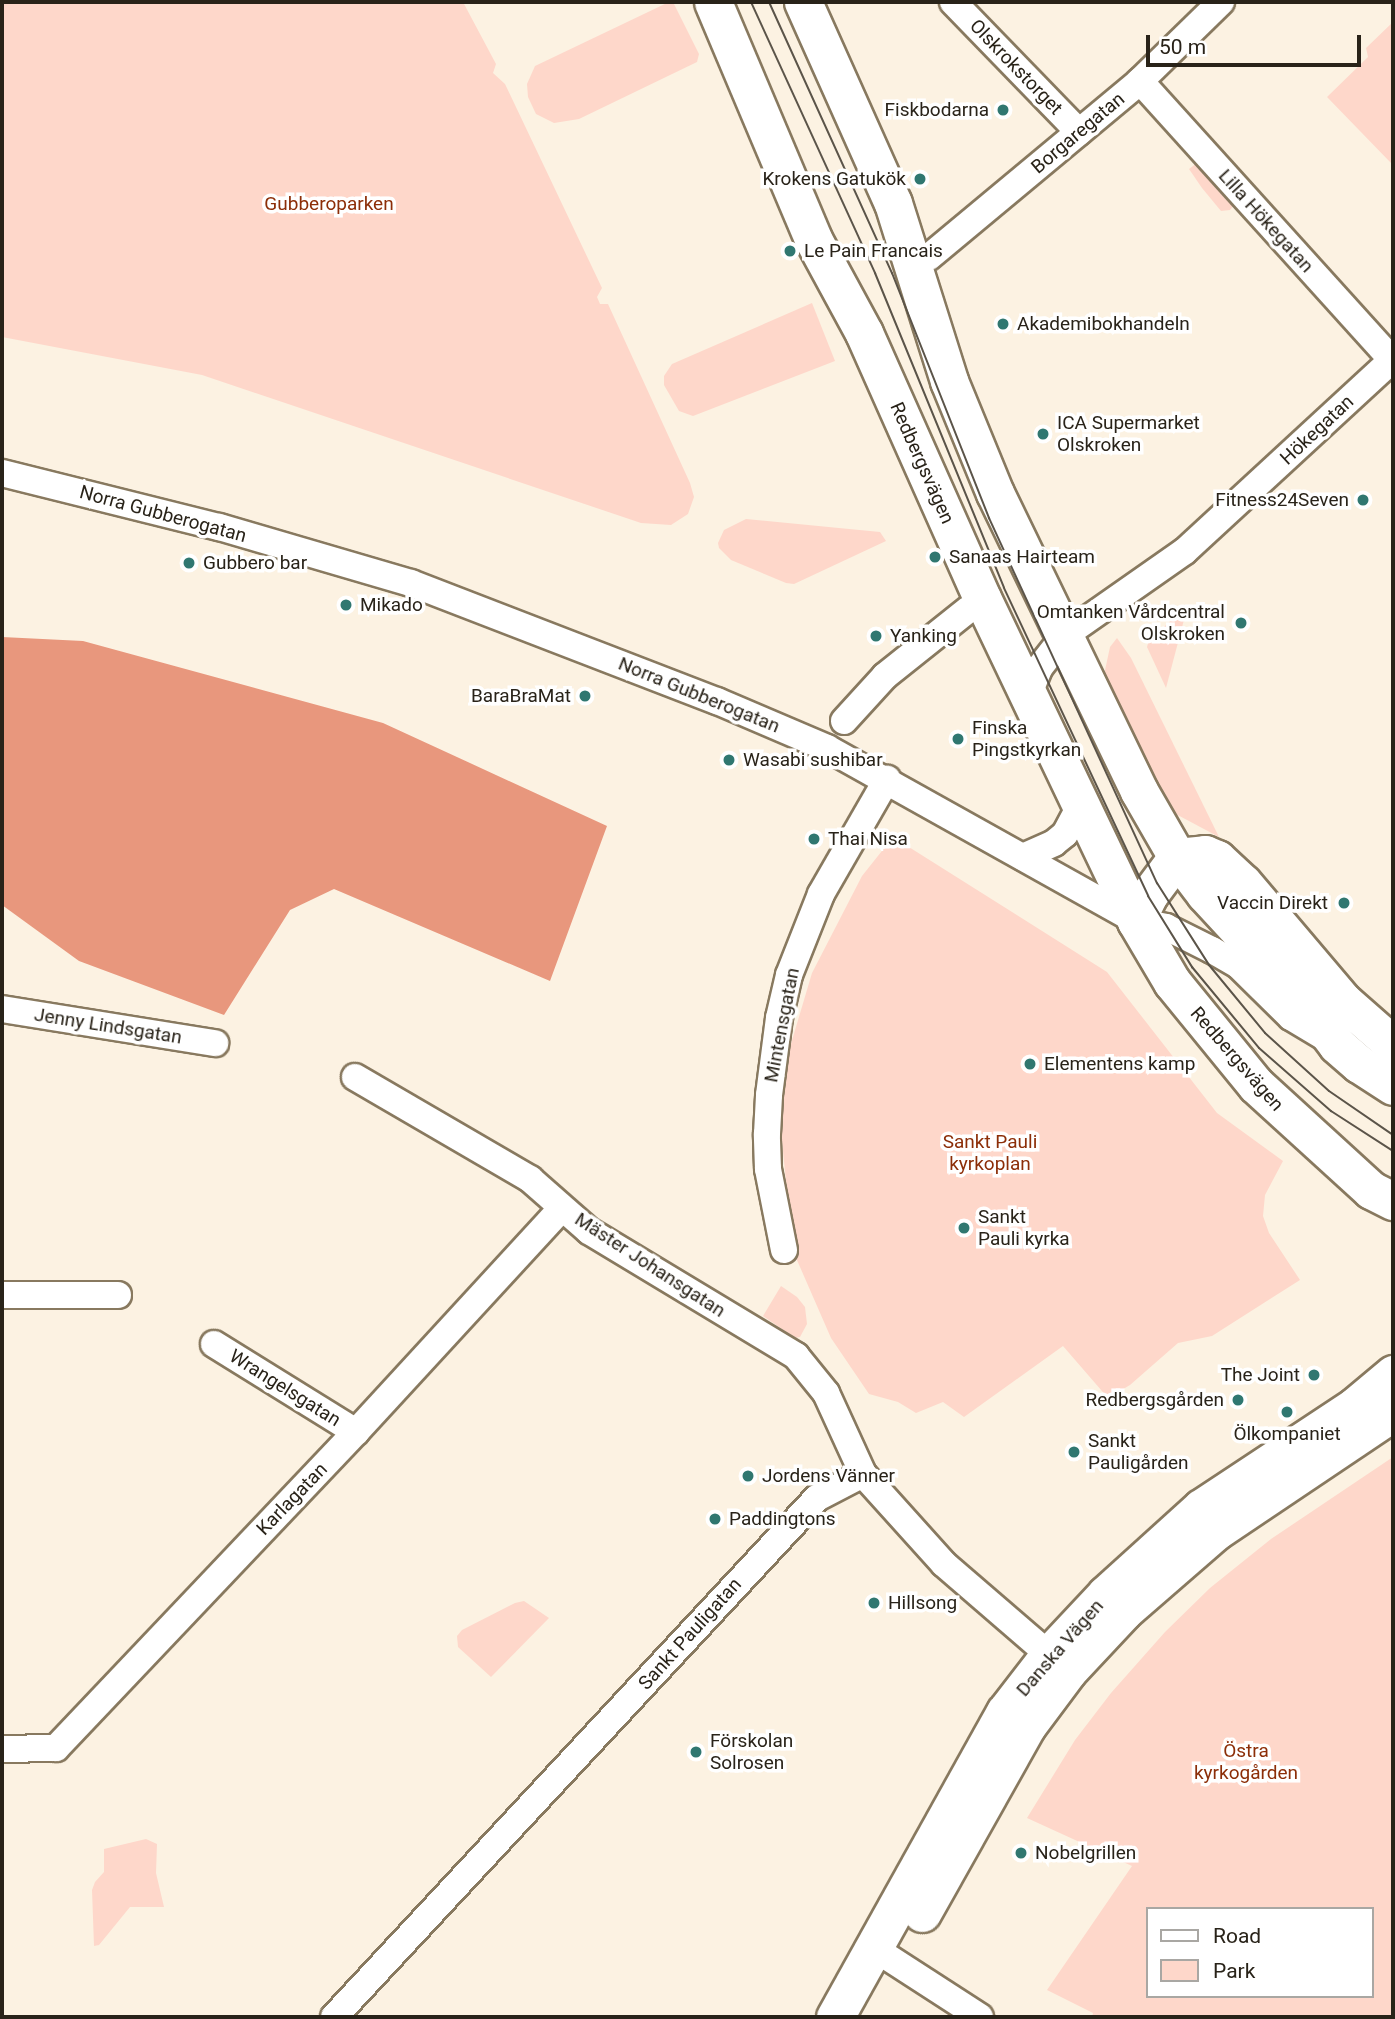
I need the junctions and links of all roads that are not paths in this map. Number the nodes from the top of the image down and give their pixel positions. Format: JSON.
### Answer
{"nodes":[{"id":1,"x":713,"y":2,"type":"edge"},
{"id":2,"x":803,"y":2,"type":"edge"},
{"id":3,"x":953,"y":2,"type":"edge"},
{"id":4,"x":1221,"y":2,"type":"edge"},
{"id":5,"x":1140,"y":81,"type":"junction"},
{"id":6,"x":1079,"y":132,"type":"junction"},
{"id":7,"x":929,"y":257,"type":"dead end"},
{"id":8,"x":1393,"y":359,"type":"edge"},
{"id":9,"x":2,"y":473,"type":"edge"},
{"id":10,"x":969,"y":609,"type":"dead end"},
{"id":11,"x":1065,"y":635,"type":"junction"},
{"id":12,"x":1028,"y":696,"type":"junction"},
{"id":13,"x":844,"y":721,"type":"dead end"},
{"id":14,"x":887,"y":779,"type":"junction"},
{"id":15,"x":1080,"y":806,"type":"junction"},
{"id":16,"x":1023,"y":857,"type":"junction"},
{"id":17,"x":1177,"y":857,"type":"junction"},
{"id":18,"x":1136,"y":921,"type":"junction"},
{"id":19,"x":2,"y":1009,"type":"edge"},
{"id":20,"x":215,"y":1043,"type":"dead end"},
{"id":21,"x":1337,"y":1045,"type":"junction"},
{"id":22,"x":1393,"y":1045,"type":"edge"},
{"id":23,"x":355,"y":1077,"type":"dead end"},
{"id":24,"x":1393,"y":1086,"type":"edge"},
{"id":25,"x":1382,"y":1195,"type":"edge"},
{"id":26,"x":562,"y":1208,"type":"junction"},
{"id":27,"x":1393,"y":1219,"type":"edge"},
{"id":28,"x":784,"y":1250,"type":"dead end"},
{"id":29,"x":2,"y":1295,"type":"edge"},
{"id":30,"x":118,"y":1295,"type":"dead end"},
{"id":31,"x":214,"y":1344,"type":"dead end"},
{"id":32,"x":1393,"y":1374,"type":"edge"},
{"id":33,"x":1393,"y":1412,"type":"edge"},
{"id":34,"x":356,"y":1432,"type":"junction"},
{"id":35,"x":863,"y":1474,"type":"junction"},
{"id":36,"x":1058,"y":1663,"type":"junction"},
{"id":37,"x":2,"y":1749,"type":"edge"},
{"id":38,"x":884,"y":1955,"type":"junction"},
{"id":39,"x":334,"y":2017,"type":"edge"},
{"id":40,"x":835,"y":2017,"type":"edge"},
{"id":41,"x":862,"y":2017,"type":"edge"},
{"id":42,"x":980,"y":2017,"type":"edge"}],
"edges":[{"from":1,"to":12,"type":"street","name":"Redbergsvägen"},
{"from":2,"to":11,"type":"street"},
{"from":3,"to":6,"type":"street","name":"Olskrokstorget"},
{"from":4,"to":5,"type":"street","name":"Borgaregatan"},
{"from":5,"to":6,"type":"street","name":"Borgaregatan"},
{"from":5,"to":8,"type":"street","name":"Lilla Hökegatan"},
{"from":6,"to":7,"type":"street","name":"Borgaregatan"},
{"from":8,"to":11,"type":"street","name":"Hökegatan"},
{"from":9,"to":14,"type":"street","name":"Norra Gubberogatan"},
{"from":10,"to":13,"type":"street"},
{"from":11,"to":12,"type":"street","name":"Hökegatan"},
{"from":11,"to":17,"type":"street"},
{"from":12,"to":15,"type":"street","name":"Redbergsvägen"},
{"from":14,"to":16,"type":"street","name":"Norra Gubberogatan"},
{"from":14,"to":28,"type":"street","name":"Mintensgatan"},
{"from":15,"to":16,"type":"street"},
{"from":15,"to":18,"type":"street","name":"Redbergsvägen"},
{"from":16,"to":18,"type":"street","name":"Norra Gubberogatan"},
{"from":17,"to":18,"type":"street"},
{"from":17,"to":21,"type":"street"},
{"from":17,"to":22,"type":"street"},
{"from":18,"to":21,"type":"street","name":"Norra Gubberogatan"},
{"from":18,"to":25,"type":"street","name":"Redbergsvägen"},
{"from":19,"to":20,"type":"street","name":"Jenny Lindsgatan"},
{"from":21,"to":24,"type":"street"},
{"from":23,"to":26,"type":"street","name":"Mäster Johansgatan"},
{"from":25,"to":27,"type":"street","name":"Redbergsvägen"},
{"from":26,"to":34,"type":"street","name":"Karlagatan"},
{"from":26,"to":35,"type":"street","name":"Mäster Johansgatan"},
{"from":29,"to":30,"type":"street"},
{"from":31,"to":34,"type":"street","name":"Wrangelsgatan"},
{"from":32,"to":36,"type":"street","name":"Danska Vägen"},
{"from":33,"to":36,"type":"street","name":"Danska Vägen"},
{"from":34,"to":37,"type":"street","name":"Karlagatan"},
{"from":35,"to":36,"type":"street"},
{"from":35,"to":39,"type":"street","name":"Sankt Pauligatan"},
{"from":36,"to":38,"type":"street","name":"Danska Vägen"},
{"from":38,"to":40,"type":"street","name":"Danska Vägen"},
{"from":38,"to":41,"type":"street","name":"Danska Vägen"},
{"from":38,"to":42,"type":"street"}]}
